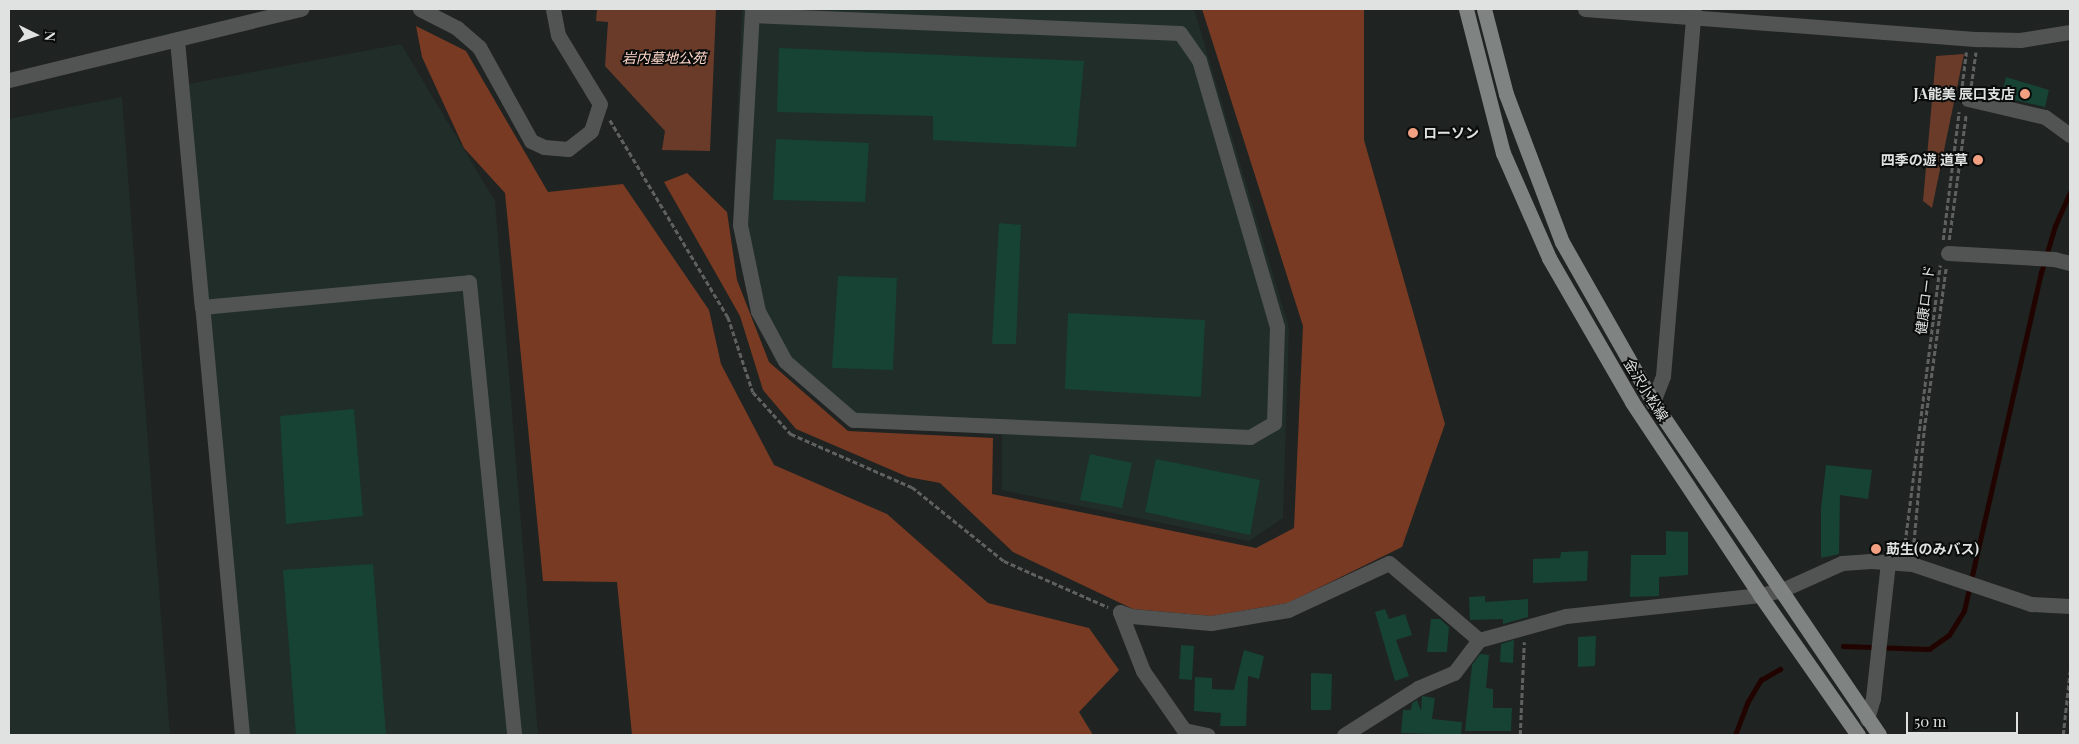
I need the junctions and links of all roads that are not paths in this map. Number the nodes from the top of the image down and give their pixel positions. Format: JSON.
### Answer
{"nodes":[{"id":1,"x":300,"y":9,"type":"edge"},
{"id":2,"x":420,"y":9,"type":"edge"},
{"id":3,"x":554,"y":9,"type":"edge"},
{"id":4,"x":1466,"y":9,"type":"edge"},
{"id":5,"x":1484,"y":9,"type":"edge"},
{"id":6,"x":1585,"y":9,"type":"edge"},
{"id":7,"x":752,"y":12,"type":"edge"},
{"id":8,"x":1693,"y":13,"type":"edge"},
{"id":9,"x":2070,"y":32,"type":"edge"},
{"id":10,"x":177,"y":40,"type":"junction"},
{"id":11,"x":9,"y":80,"type":"edge"},
{"id":12,"x":1963,"y":98,"type":"road end"},
{"id":13,"x":2070,"y":135,"type":"edge"},
{"id":14,"x":1943,"y":253,"type":"road end"},
{"id":15,"x":2070,"y":263,"type":"edge"},
{"id":16,"x":202,"y":307,"type":"junction"},
{"id":17,"x":1652,"y":402,"type":"junction"},
{"id":18,"x":1901,"y":564,"type":"junction"},
{"id":19,"x":1782,"y":590,"type":"junction"},
{"id":20,"x":1760,"y":595,"type":"junction"},
{"id":21,"x":2070,"y":606,"type":"edge"},
{"id":22,"x":1480,"y":640,"type":"junction"},
{"id":23,"x":1867,"y":719,"type":"junction"},
{"id":24,"x":242,"y":735,"type":"edge"},
{"id":25,"x":514,"y":735,"type":"edge"},
{"id":26,"x":1207,"y":735,"type":"edge"},
{"id":27,"x":1344,"y":735,"type":"edge"},
{"id":28,"x":1858,"y":735,"type":"edge"},
{"id":29,"x":1879,"y":735,"type":"edge"}],
"edges":[{"from":1,"to":10,"type":"street"},
{"from":2,"to":3,"type":"street"},
{"from":4,"to":20,"type":"main road","name":"金沢小松線"},
{"from":5,"to":17,"type":"main road","name":"金沢小松線"},
{"from":6,"to":8,"type":"street"},
{"from":7,"to":7,"type":"street"},
{"from":8,"to":9,"type":"street"},
{"from":8,"to":17,"type":"street"},
{"from":10,"to":11,"type":"street"},
{"from":10,"to":16,"type":"street"},
{"from":12,"to":13,"type":"street"},
{"from":14,"to":15,"type":"street"},
{"from":16,"to":24,"type":"street"},
{"from":16,"to":25,"type":"street"},
{"from":17,"to":19,"type":"main road","name":"金沢小松線"},
{"from":18,"to":19,"type":"street"},
{"from":18,"to":21,"type":"street"},
{"from":18,"to":23,"type":"street"},
{"from":19,"to":20,"type":"street"},
{"from":19,"to":23,"type":"main road","name":"金沢小松線"},
{"from":20,"to":22,"type":"street"},
{"from":20,"to":28,"type":"main road","name":"金沢小松線"},
{"from":22,"to":26,"type":"street"},
{"from":22,"to":27,"type":"street"},
{"from":23,"to":29,"type":"main road","name":"金沢小松線"}]}
